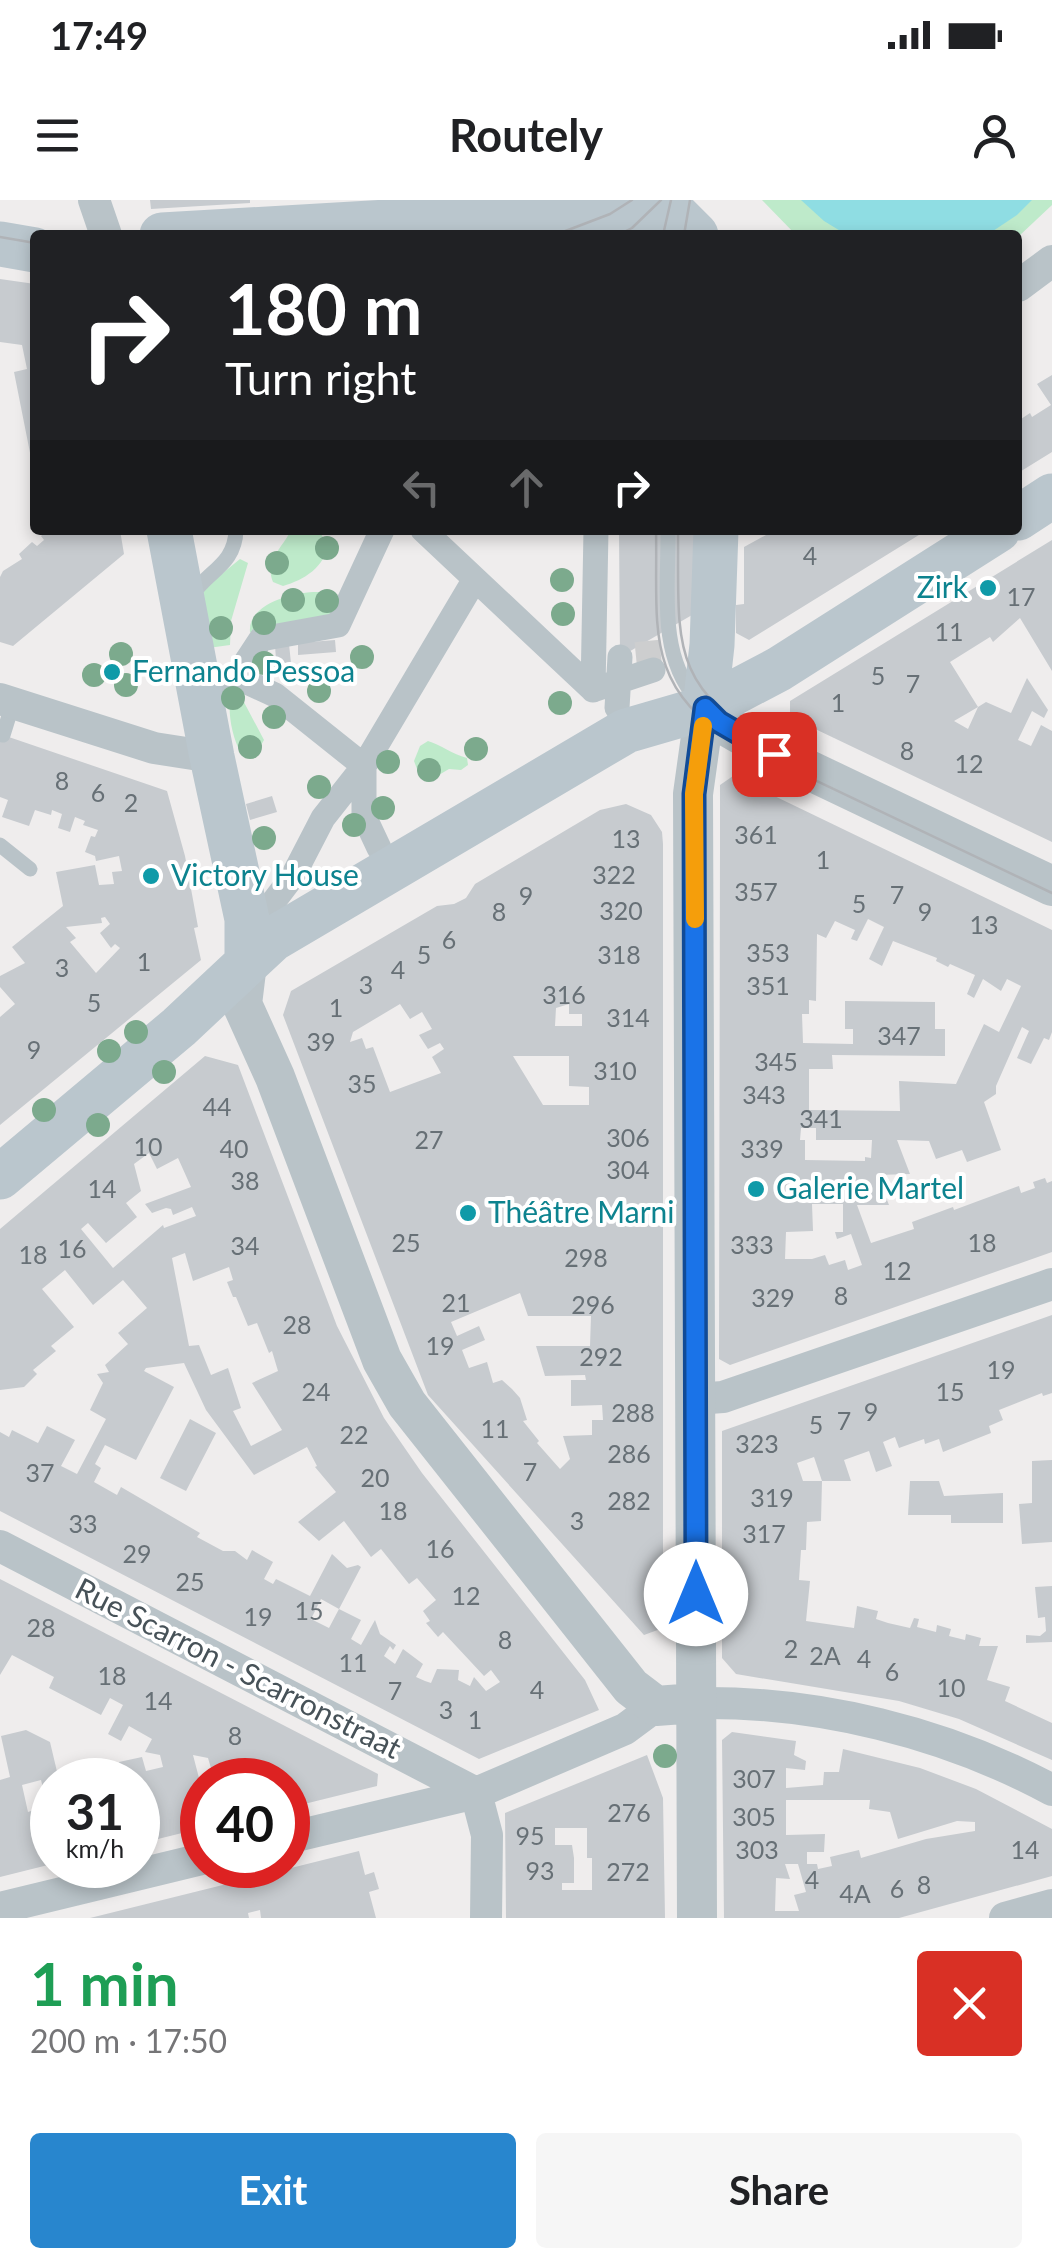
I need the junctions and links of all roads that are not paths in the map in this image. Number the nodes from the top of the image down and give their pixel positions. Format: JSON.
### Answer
{"nodes":[{"id":1,"x":94,"y":200,"type":"edge"},
{"id":2,"x":682,"y":222,"type":"edge"},
{"id":3,"x":104,"y":230,"type":"edge"},
{"id":4,"x":249,"y":230,"type":"edge"},
{"id":5,"x":0,"y":244,"type":"edge"},
{"id":6,"x":30,"y":249,"type":"edge"},
{"id":7,"x":1052,"y":261,"type":"edge"},
{"id":8,"x":1022,"y":283,"type":"edge"},
{"id":9,"x":1052,"y":496,"type":"edge"},
{"id":10,"x":1022,"y":515,"type":"edge"},
{"id":11,"x":170,"y":535,"type":"edge"},
{"id":12,"x":235,"y":535,"type":"edge"},
{"id":13,"x":380,"y":535,"type":"edge"},
{"id":14,"x":428,"y":535,"type":"edge"},
{"id":15,"x":596,"y":535,"type":"edge"},
{"id":16,"x":668,"y":535,"type":"edge"},
{"id":17,"x":716,"y":535,"type":"edge"},
{"id":18,"x":990,"y":535,"type":"edge"},
{"id":19,"x":475,"y":578,"type":"junction"},
{"id":20,"x":184,"y":608,"type":"junction"},
{"id":21,"x":620,"y":657,"type":"dead end"},
{"id":22,"x":653,"y":670,"type":"dead end"},
{"id":23,"x":609,"y":694,"type":"junction"},
{"id":24,"x":6,"y":701,"type":"edge"},
{"id":25,"x":705,"y":708,"type":"junction"},
{"id":26,"x":2,"y":735,"type":"dead end"},
{"id":27,"x":212,"y":757,"type":"junction"},
{"id":28,"x":364,"y":766,"type":"junction"},
{"id":29,"x":0,"y":845,"type":"edge"},
{"id":30,"x":379,"y":848,"type":"dead end"},
{"id":31,"x":30,"y":868,"type":"dead end"},
{"id":32,"x":1052,"y":886,"type":"edge"},
{"id":33,"x":271,"y":905,"type":"dead end"},
{"id":34,"x":248,"y":964,"type":"junction"},
{"id":35,"x":0,"y":1177,"type":"edge"},
{"id":36,"x":1052,"y":1284,"type":"edge"},
{"id":37,"x":695,"y":1399,"type":"junction"},
{"id":38,"x":0,"y":1546,"type":"edge"},
{"id":39,"x":696,"y":1704,"type":"junction"},
{"id":40,"x":656,"y":1706,"type":"junction"},
{"id":41,"x":1052,"y":1790,"type":"edge"},
{"id":42,"x":476,"y":1793,"type":"junction"},
{"id":43,"x":310,"y":1833,"type":"edge"},
{"id":44,"x":180,"y":1864,"type":"edge"},
{"id":45,"x":1052,"y":1905,"type":"edge"},
{"id":46,"x":0,"y":1908,"type":"edge"},
{"id":47,"x":486,"y":1918,"type":"edge"},
{"id":48,"x":696,"y":1918,"type":"edge"},
{"id":49,"x":1005,"y":1918,"type":"edge"}],
"edges":[{"from":1,"to":3,"type":"street"},
{"from":2,"to":4,"type":"main road"},
{"from":5,"to":6,"type":"main road"},
{"from":7,"to":8,"type":"street"},
{"from":9,"to":10,"type":"main road"},
{"from":11,"to":20,"type":"main road"},
{"from":12,"to":20,"type":"lane"},
{"from":13,"to":28,"type":"street"},
{"from":14,"to":19,"type":"street"},
{"from":15,"to":23,"type":"street"},
{"from":16,"to":25,"type":"lane"},
{"from":17,"to":25,"type":"main road"},
{"from":18,"to":25,"type":"main road"},
{"from":19,"to":23,"type":"street"},
{"from":19,"to":28,"type":"street"},
{"from":20,"to":27,"type":"main road"},
{"from":21,"to":23,"type":"street"},
{"from":22,"to":23,"type":"street"},
{"from":24,"to":26,"type":"lane"},
{"from":24,"to":27,"type":"street"},
{"from":25,"to":32,"type":"street"},
{"from":25,"to":34,"type":"main road"},
{"from":25,"to":37,"type":"street"},
{"from":27,"to":34,"type":"main road"},
{"from":28,"to":30,"type":"street"},
{"from":28,"to":33,"type":"street"},
{"from":29,"to":31,"type":"lane"},
{"from":34,"to":35,"type":"main road"},
{"from":34,"to":40,"type":"street"},
{"from":36,"to":37,"type":"street"},
{"from":37,"to":39,"type":"street"},
{"from":38,"to":42,"type":"street","name":"Rue Scarron - Scarronstraat"},
{"from":39,"to":40,"type":"street"},
{"from":39,"to":41,"type":"street"},
{"from":39,"to":48,"type":"street"},
{"from":40,"to":42,"type":"street"},
{"from":42,"to":43,"type":"street"},
{"from":42,"to":47,"type":"street"},
{"from":44,"to":46,"type":"street"},
{"from":45,"to":49,"type":"street"}]}
